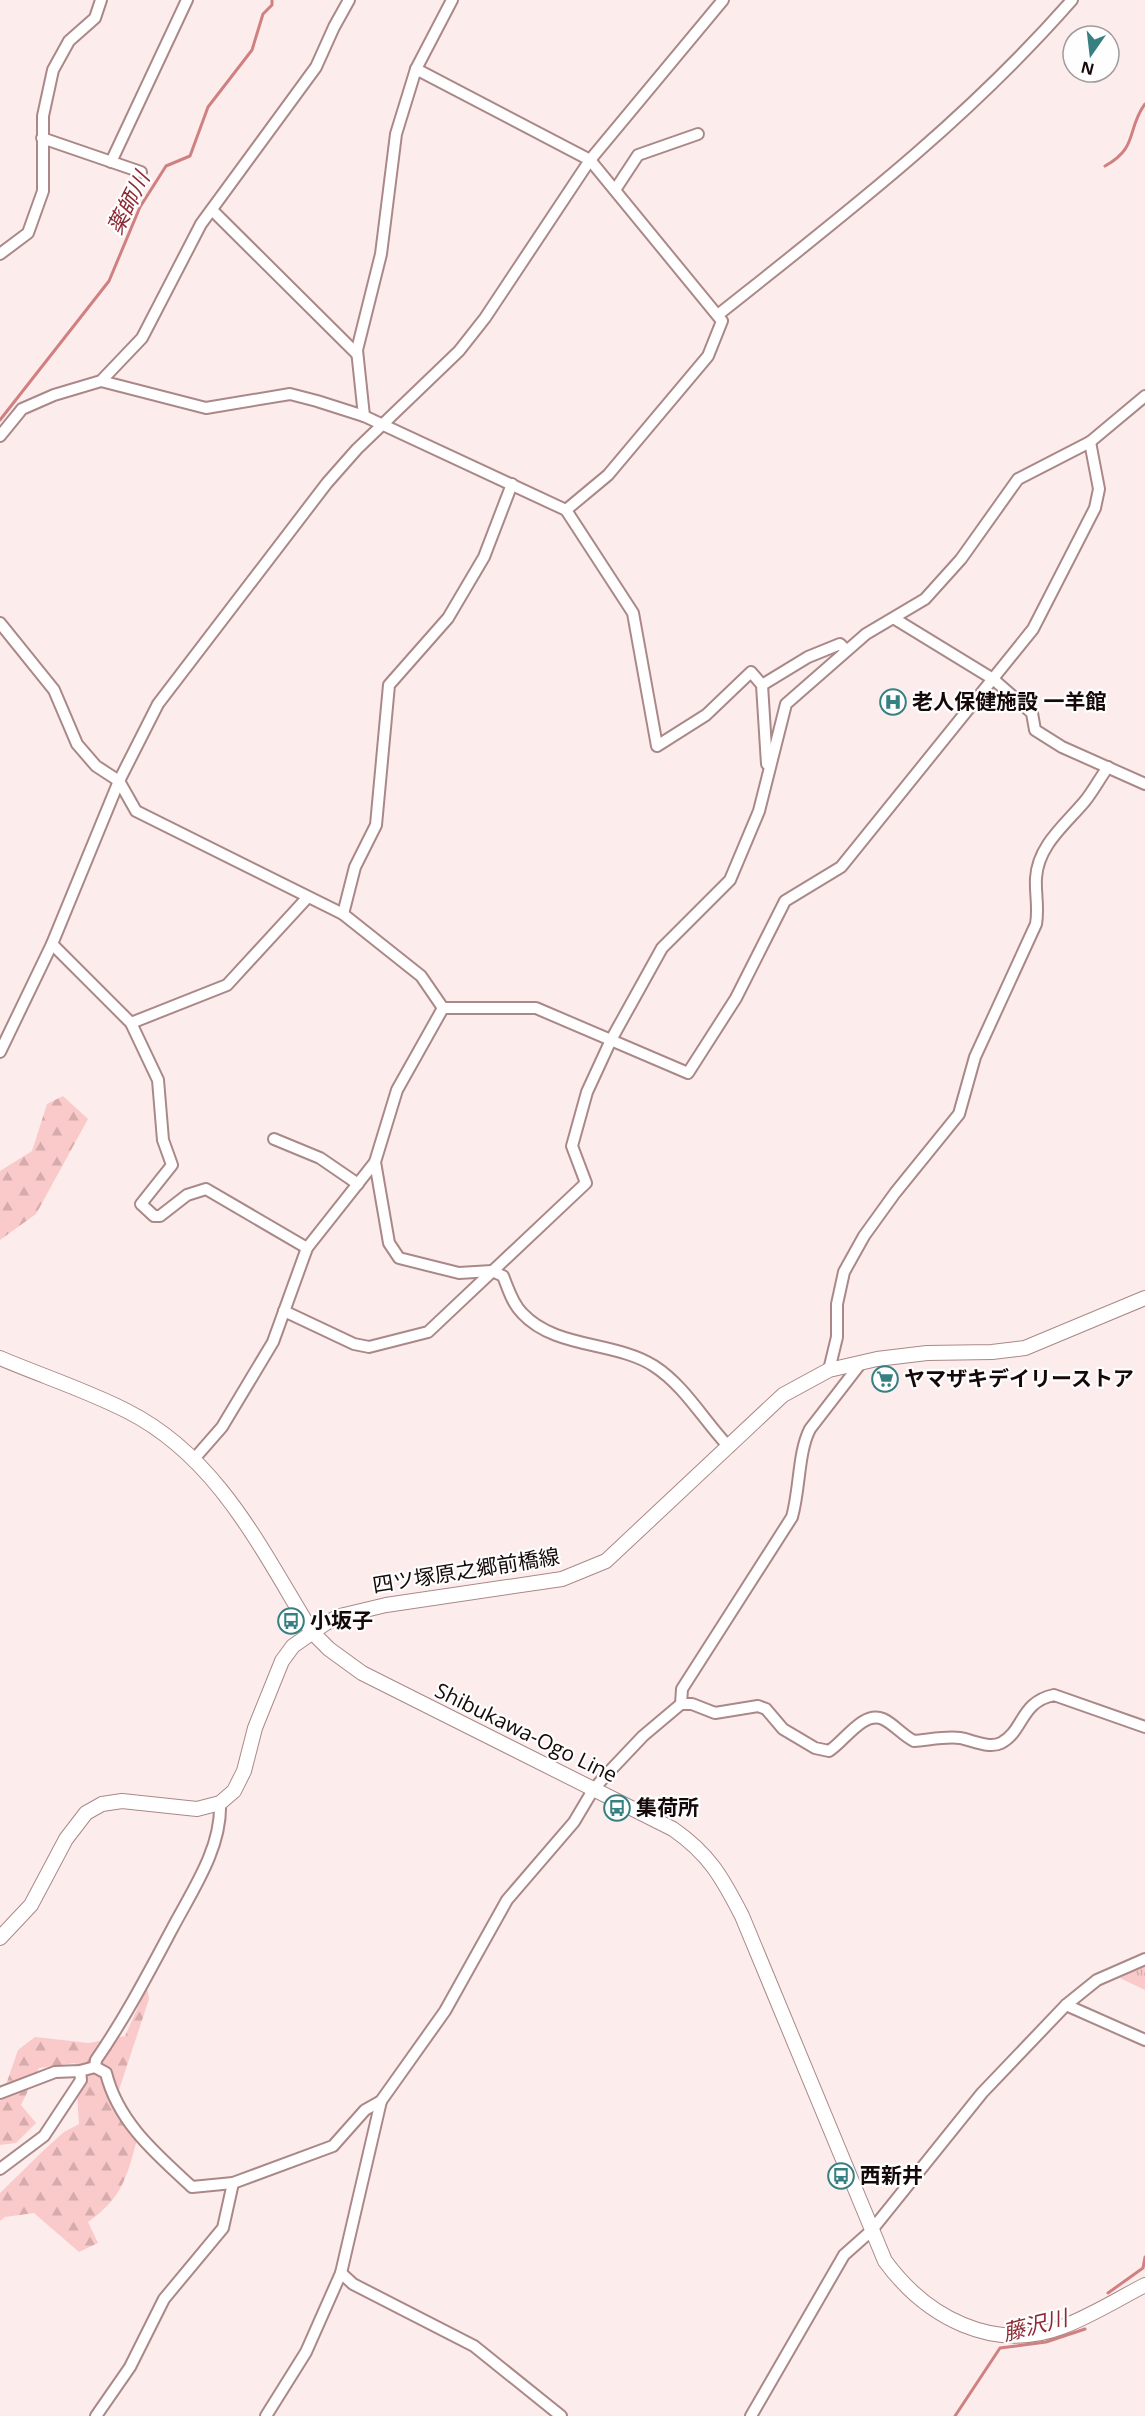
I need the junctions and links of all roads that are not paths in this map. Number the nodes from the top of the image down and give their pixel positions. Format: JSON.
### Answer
{"nodes":[{"id":1,"x":101,"y":0,"type":"edge"},
{"id":2,"x":187,"y":0,"type":"edge"},
{"id":3,"x":349,"y":0,"type":"edge"},
{"id":4,"x":452,"y":0,"type":"edge"},
{"id":5,"x":723,"y":0,"type":"edge"},
{"id":6,"x":1072,"y":0,"type":"edge"},
{"id":7,"x":416,"y":69,"type":"junction"},
{"id":8,"x":698,"y":134,"type":"dead end"},
{"id":9,"x":42,"y":138,"type":"junction"},
{"id":10,"x":591,"y":160,"type":"junction"},
{"id":11,"x":111,"y":162,"type":"junction"},
{"id":12,"x":141,"y":172,"type":"dead end"},
{"id":13,"x":615,"y":190,"type":"junction"},
{"id":14,"x":212,"y":210,"type":"junction"},
{"id":15,"x":0,"y":254,"type":"edge"},
{"id":16,"x":718,"y":314,"type":"junction"},
{"id":17,"x":357,"y":354,"type":"junction"},
{"id":18,"x":100,"y":381,"type":"junction"},
{"id":19,"x":1145,"y":396,"type":"edge"},
{"id":20,"x":364,"y":416,"type":"junction"},
{"id":21,"x":382,"y":426,"type":"junction"},
{"id":22,"x":0,"y":436,"type":"edge"},
{"id":23,"x":1090,"y":442,"type":"junction"},
{"id":24,"x":512,"y":484,"type":"junction"},
{"id":25,"x":566,"y":510,"type":"junction"},
{"id":26,"x":894,"y":619,"type":"junction"},
{"id":27,"x":0,"y":623,"type":"edge"},
{"id":28,"x":846,"y":650,"type":"junction"},
{"id":29,"x":993,"y":679,"type":"junction"},
{"id":30,"x":762,"y":685,"type":"junction"},
{"id":31,"x":1108,"y":767,"type":"junction"},
{"id":32,"x":767,"y":779,"type":"junction"},
{"id":33,"x":118,"y":781,"type":"junction"},
{"id":34,"x":1145,"y":784,"type":"edge"},
{"id":35,"x":308,"y":898,"type":"junction"},
{"id":36,"x":343,"y":914,"type":"junction"},
{"id":37,"x":52,"y":944,"type":"junction"},
{"id":38,"x":443,"y":1008,"type":"junction"},
{"id":39,"x":131,"y":1023,"type":"junction"},
{"id":40,"x":611,"y":1040,"type":"junction"},
{"id":41,"x":0,"y":1052,"type":"edge"},
{"id":42,"x":274,"y":1139,"type":"dead end"},
{"id":43,"x":375,"y":1162,"type":"junction"},
{"id":44,"x":358,"y":1184,"type":"junction"},
{"id":45,"x":307,"y":1248,"type":"junction"},
{"id":46,"x":492,"y":1271,"type":"junction"},
{"id":47,"x":1145,"y":1298,"type":"edge"},
{"id":48,"x":284,"y":1311,"type":"junction"},
{"id":49,"x":0,"y":1358,"type":"edge"},
{"id":50,"x":861,"y":1363,"type":"junction"},
{"id":51,"x":829,"y":1370,"type":"junction"},
{"id":52,"x":729,"y":1447,"type":"junction"},
{"id":53,"x":194,"y":1459,"type":"junction"},
{"id":54,"x":312,"y":1632,"type":"junction"},
{"id":55,"x":681,"y":1704,"type":"junction"},
{"id":56,"x":1145,"y":1727,"type":"edge"},
{"id":57,"x":593,"y":1790,"type":"junction"},
{"id":58,"x":220,"y":1803,"type":"junction"},
{"id":59,"x":0,"y":1938,"type":"edge"},
{"id":60,"x":1145,"y":1959,"type":"edge"},
{"id":61,"x":1066,"y":2005,"type":"junction"},
{"id":62,"x":1145,"y":2040,"type":"edge"},
{"id":63,"x":95,"y":2067,"type":"junction"},
{"id":64,"x":80,"y":2072,"type":"junction"},
{"id":65,"x":0,"y":2093,"type":"edge"},
{"id":66,"x":381,"y":2101,"type":"junction"},
{"id":67,"x":0,"y":2169,"type":"edge"},
{"id":68,"x":233,"y":2183,"type":"junction"},
{"id":69,"x":871,"y":2231,"type":"junction"},
{"id":70,"x":341,"y":2273,"type":"junction"},
{"id":71,"x":1145,"y":2285,"type":"edge"},
{"id":72,"x":96,"y":2416,"type":"edge"},
{"id":73,"x":266,"y":2416,"type":"edge"},
{"id":74,"x":561,"y":2416,"type":"edge"},
{"id":75,"x":751,"y":2416,"type":"edge"}],
"edges":[{"from":1,"to":9,"type":"street"},
{"from":2,"to":11,"type":"street"},
{"from":3,"to":14,"type":"street"},
{"from":4,"to":7,"type":"street"},
{"from":5,"to":10,"type":"street"},
{"from":6,"to":16,"type":"street"},
{"from":7,"to":10,"type":"street"},
{"from":7,"to":17,"type":"street"},
{"from":8,"to":13,"type":"street"},
{"from":9,"to":11,"type":"street"},
{"from":9,"to":15,"type":"street"},
{"from":10,"to":13,"type":"street"},
{"from":10,"to":21,"type":"street"},
{"from":11,"to":12,"type":"street"},
{"from":13,"to":16,"type":"street"},
{"from":14,"to":17,"type":"street"},
{"from":14,"to":18,"type":"street"},
{"from":16,"to":25,"type":"street"},
{"from":17,"to":20,"type":"street"},
{"from":18,"to":20,"type":"street"},
{"from":18,"to":22,"type":"street"},
{"from":19,"to":23,"type":"street"},
{"from":20,"to":21,"type":"street"},
{"from":21,"to":24,"type":"street"},
{"from":21,"to":33,"type":"street"},
{"from":23,"to":26,"type":"street"},
{"from":23,"to":29,"type":"street"},
{"from":24,"to":25,"type":"street"},
{"from":24,"to":36,"type":"street"},
{"from":25,"to":30,"type":"street"},
{"from":26,"to":28,"type":"street"},
{"from":26,"to":29,"type":"street"},
{"from":27,"to":33,"type":"street"},
{"from":28,"to":30,"type":"street"},
{"from":28,"to":32,"type":"street"},
{"from":29,"to":31,"type":"street"},
{"from":29,"to":40,"type":"street"},
{"from":30,"to":32,"type":"street"},
{"from":31,"to":34,"type":"street"},
{"from":31,"to":51,"type":"street"},
{"from":32,"to":40,"type":"street"},
{"from":33,"to":35,"type":"street"},
{"from":33,"to":37,"type":"street"},
{"from":35,"to":36,"type":"street"},
{"from":35,"to":39,"type":"street"},
{"from":36,"to":38,"type":"street"},
{"from":37,"to":39,"type":"street"},
{"from":37,"to":41,"type":"street"},
{"from":38,"to":40,"type":"street"},
{"from":38,"to":43,"type":"street"},
{"from":39,"to":45,"type":"street"},
{"from":40,"to":46,"type":"street"},
{"from":42,"to":44,"type":"street"},
{"from":43,"to":44,"type":"street"},
{"from":43,"to":46,"type":"street"},
{"from":44,"to":45,"type":"street"},
{"from":45,"to":48,"type":"street"},
{"from":46,"to":48,"type":"street"},
{"from":46,"to":52,"type":"street"},
{"from":47,"to":50,"type":"main road","name":"四ツ塚原之郷前橋線"},
{"from":48,"to":53,"type":"street"},
{"from":49,"to":53,"type":"main road","name":"Shibukawa-Ogo Line"},
{"from":50,"to":51,"type":"main road","name":"四ツ塚原之郷前橋線"},
{"from":50,"to":55,"type":"street"},
{"from":51,"to":52,"type":"main road","name":"四ツ塚原之郷前橋線"},
{"from":52,"to":54,"type":"main road","name":"四ツ塚原之郷前橋線"},
{"from":53,"to":54,"type":"main road","name":"Shibukawa-Ogo Line"},
{"from":54,"to":57,"type":"main road","name":"Shibukawa-Ogo Line"},
{"from":54,"to":58,"type":"main road","name":"四ツ塚原之郷前橋線"},
{"from":55,"to":56,"type":"street"},
{"from":55,"to":57,"type":"street"},
{"from":57,"to":66,"type":"street"},
{"from":57,"to":69,"type":"main road","name":"Shibukawa-Ogo Line"},
{"from":58,"to":59,"type":"main road"},
{"from":58,"to":63,"type":"street"},
{"from":60,"to":61,"type":"street"},
{"from":61,"to":62,"type":"street"},
{"from":61,"to":69,"type":"street"},
{"from":63,"to":64,"type":"street"},
{"from":63,"to":68,"type":"street"},
{"from":64,"to":65,"type":"street"},
{"from":64,"to":67,"type":"street"},
{"from":66,"to":68,"type":"street"},
{"from":66,"to":70,"type":"street"},
{"from":68,"to":72,"type":"street"},
{"from":69,"to":71,"type":"main road","name":"Shibukawa-Ogo Line"},
{"from":69,"to":75,"type":"street"},
{"from":70,"to":73,"type":"street"},
{"from":70,"to":74,"type":"street"}]}
